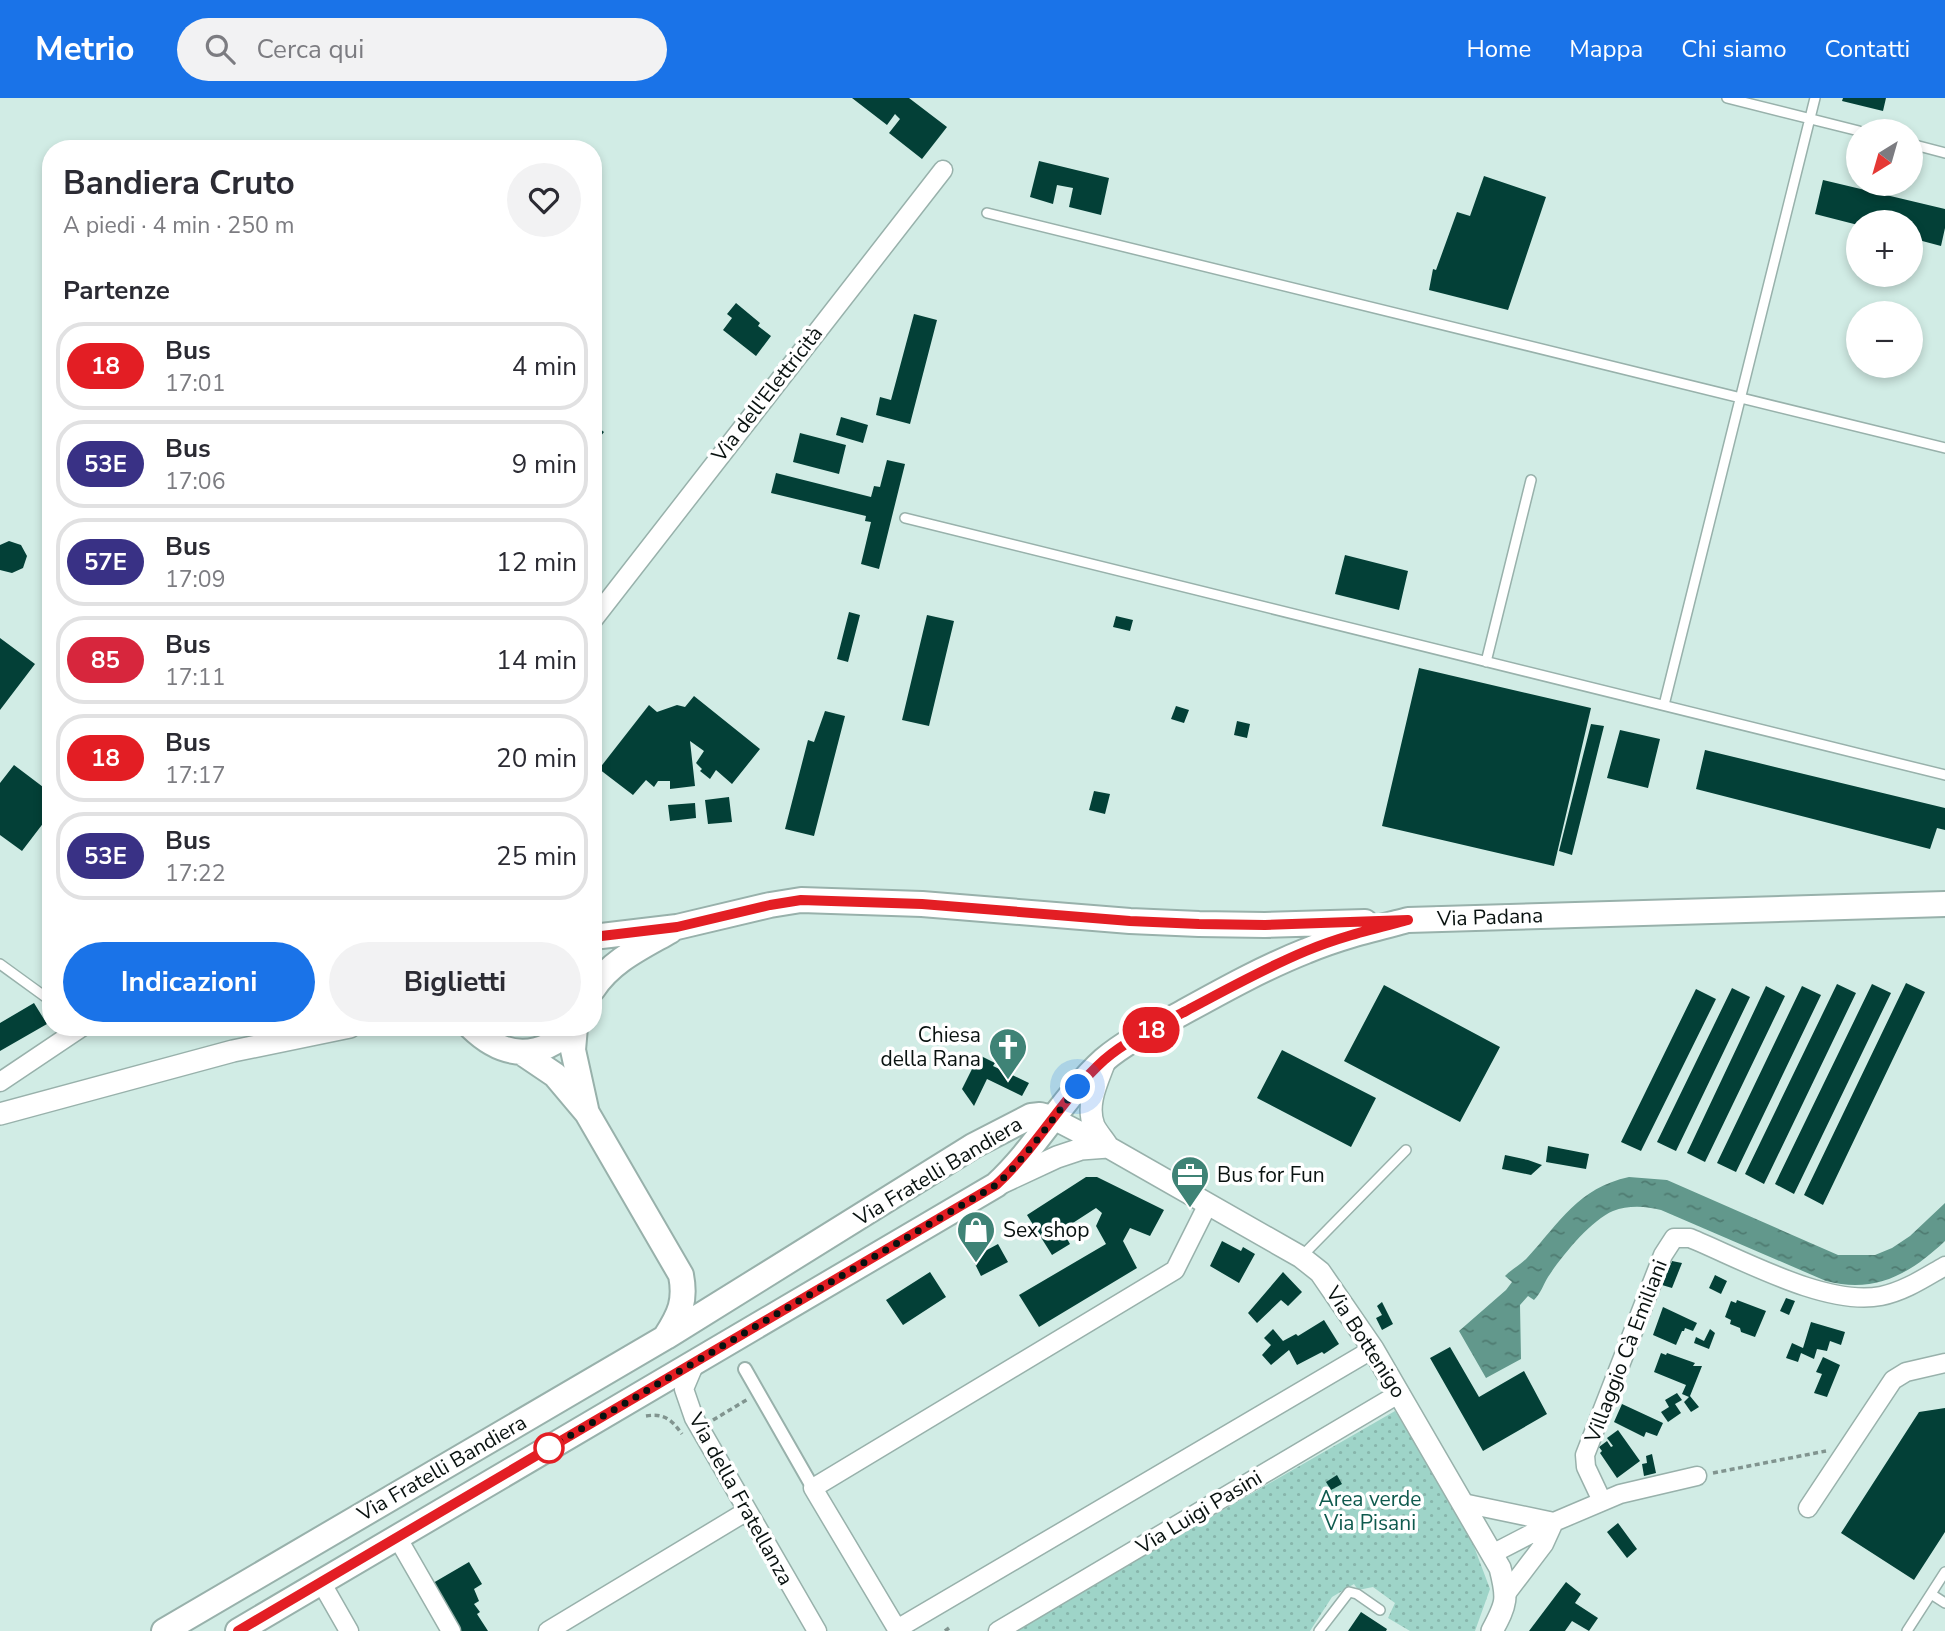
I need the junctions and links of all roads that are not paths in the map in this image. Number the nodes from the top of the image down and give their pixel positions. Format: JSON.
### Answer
{"nodes":[{"id":1,"x":1727,"y":98,"type":"edge"},
{"id":2,"x":1815,"y":98,"type":"edge"},
{"id":3,"x":1810,"y":119,"type":"junction"},
{"id":4,"x":1846,"y":128,"type":"edge"},
{"id":5,"x":1923,"y":147,"type":"edge"},
{"id":6,"x":1945,"y":153,"type":"edge"},
{"id":7,"x":943,"y":170,"type":"dead end"},
{"id":8,"x":987,"y":213,"type":"dead end"},
{"id":9,"x":1740,"y":398,"type":"junction"},
{"id":10,"x":1945,"y":448,"type":"edge"},
{"id":11,"x":1531,"y":480,"type":"dead end"},
{"id":12,"x":905,"y":518,"type":"dead end"},
{"id":13,"x":602,"y":608,"type":"edge"},
{"id":14,"x":1486,"y":662,"type":"junction"},
{"id":15,"x":1664,"y":705,"type":"junction"},
{"id":16,"x":1945,"y":775,"type":"edge"},
{"id":17,"x":1945,"y":904,"type":"edge"},
{"id":18,"x":1408,"y":920,"type":"junction"},
{"id":19,"x":677,"y":927,"type":"junction"},
{"id":20,"x":602,"y":934,"type":"edge"},
{"id":21,"x":0,"y":964,"type":"edge"},
{"id":22,"x":602,"y":976,"type":"edge"},
{"id":23,"x":42,"y":994,"type":"edge"},
{"id":24,"x":69,"y":1036,"type":"edge"},
{"id":25,"x":306,"y":1036,"type":"edge"},
{"id":26,"x":481,"y":1036,"type":"edge"},
{"id":27,"x":565,"y":1036,"type":"edge"},
{"id":28,"x":574,"y":1036,"type":"edge"},
{"id":29,"x":522,"y":1052,"type":"junction"},
{"id":30,"x":1106,"y":1058,"type":"junction"},
{"id":31,"x":0,"y":1082,"type":"edge"},
{"id":32,"x":587,"y":1113,"type":"junction"},
{"id":33,"x":0,"y":1114,"type":"edge"},
{"id":34,"x":1052,"y":1118,"type":"junction"},
{"id":35,"x":973,"y":1146,"type":"junction"},
{"id":36,"x":1108,"y":1147,"type":"junction"},
{"id":37,"x":1406,"y":1150,"type":"dead end"},
{"id":38,"x":996,"y":1185,"type":"junction"},
{"id":39,"x":1208,"y":1204,"type":"junction"},
{"id":40,"x":1301,"y":1257,"type":"junction"},
{"id":41,"x":1945,"y":1266,"type":"edge"},
{"id":42,"x":681,"y":1275,"type":"junction"},
{"id":43,"x":719,"y":1304,"type":"junction"},
{"id":44,"x":666,"y":1337,"type":"junction"},
{"id":45,"x":1373,"y":1349,"type":"junction"},
{"id":46,"x":695,"y":1363,"type":"junction"},
{"id":47,"x":1945,"y":1363,"type":"edge"},
{"id":48,"x":744,"y":1368,"type":"dead end"},
{"id":49,"x":1400,"y":1393,"type":"junction"},
{"id":50,"x":1698,"y":1476,"type":"road end"},
{"id":51,"x":813,"y":1488,"type":"junction"},
{"id":52,"x":1462,"y":1503,"type":"junction"},
{"id":53,"x":1596,"y":1504,"type":"junction"},
{"id":54,"x":1808,"y":1508,"type":"dead end"},
{"id":55,"x":747,"y":1511,"type":"junction"},
{"id":56,"x":1559,"y":1520,"type":"junction"},
{"id":57,"x":397,"y":1537,"type":"junction"},
{"id":58,"x":1492,"y":1554,"type":"junction"},
{"id":59,"x":1945,"y":1572,"type":"edge"},
{"id":60,"x":321,"y":1582,"type":"junction"},
{"id":61,"x":1506,"y":1594,"type":"junction"},
{"id":62,"x":1931,"y":1594,"type":"junction"},
{"id":63,"x":1945,"y":1603,"type":"edge"},
{"id":64,"x":1380,"y":1611,"type":"dead end"},
{"id":65,"x":245,"y":1629,"type":"edge"},
{"id":66,"x":164,"y":1631,"type":"edge"},
{"id":67,"x":349,"y":1631,"type":"edge"},
{"id":68,"x":451,"y":1631,"type":"edge"},
{"id":69,"x":548,"y":1631,"type":"edge"},
{"id":70,"x":817,"y":1631,"type":"edge"},
{"id":71,"x":998,"y":1631,"type":"edge"},
{"id":72,"x":1319,"y":1631,"type":"edge"},
{"id":73,"x":1492,"y":1631,"type":"edge"},
{"id":74,"x":1907,"y":1631,"type":"edge"}],
"edges":[{"from":1,"to":3,"type":"lane"},
{"from":2,"to":3,"type":"lane"},
{"from":3,"to":4,"type":"lane"},
{"from":3,"to":9,"type":"lane"},
{"from":5,"to":6,"type":"lane"},
{"from":7,"to":13,"type":"street","name":"Via dell'Elettricità"},
{"from":8,"to":9,"type":"lane"},
{"from":9,"to":10,"type":"lane"},
{"from":9,"to":15,"type":"lane"},
{"from":11,"to":14,"type":"lane"},
{"from":12,"to":14,"type":"lane"},
{"from":14,"to":15,"type":"lane"},
{"from":15,"to":16,"type":"lane"},
{"from":17,"to":18,"type":"main road","name":"Via Padana"},
{"from":18,"to":19,"type":"main road"},
{"from":18,"to":30,"type":"main road","name":"Via Padana"},
{"from":19,"to":20,"type":"main road"},
{"from":19,"to":22,"type":"main road"},
{"from":21,"to":23,"type":"lane"},
{"from":24,"to":31,"type":"street"},
{"from":25,"to":33,"type":"street"},
{"from":26,"to":29,"type":"main road"},
{"from":27,"to":29,"type":"main road"},
{"from":28,"to":32,"type":"main road"},
{"from":29,"to":32,"type":"main road"},
{"from":30,"to":34,"type":"main road","name":"Via Padana"},
{"from":30,"to":36,"type":"street"},
{"from":32,"to":42,"type":"main road"},
{"from":34,"to":35,"type":"main road","name":"Via Fratelli Bandiera"},
{"from":34,"to":36,"type":"street","name":"Via Fratelli Bandiera"},
{"from":34,"to":38,"type":"main road","name":"Via Fratelli Bandiera"},
{"from":35,"to":38,"type":"main road"},
{"from":35,"to":43,"type":"main road","name":"Via Fratelli Bandiera"},
{"from":36,"to":38,"type":"street","name":"Via Fratelli Bandiera"},
{"from":36,"to":39,"type":"street","name":"Via Bottenigo"},
{"from":37,"to":40,"type":"lane"},
{"from":38,"to":46,"type":"main road","name":"Via Fratelli Bandiera"},
{"from":39,"to":40,"type":"street","name":"Via Bottenigo"},
{"from":39,"to":51,"type":"street"},
{"from":40,"to":45,"type":"street","name":"Via Bottenigo"},
{"from":41,"to":53,"type":"street","name":"Villaggio Cà Emiliani"},
{"from":42,"to":43,"type":"main road"},
{"from":42,"to":44,"type":"main road"},
{"from":43,"to":44,"type":"main road","name":"Via Fratelli Bandiera"},
{"from":44,"to":66,"type":"main road","name":"Via Fratelli Bandiera"},
{"from":45,"to":49,"type":"street","name":"Via Bottenigo"},
{"from":45,"to":51,"type":"street"},
{"from":46,"to":55,"type":"street","name":"Via della Fratellanza"},
{"from":46,"to":57,"type":"main road","name":"Via Fratelli Bandiera"},
{"from":47,"to":54,"type":"street"},
{"from":48,"to":51,"type":"street"},
{"from":49,"to":52,"type":"street","name":"Via Bottenigo"},
{"from":49,"to":71,"type":"street","name":"Via Luigi Pasini"},
{"from":50,"to":53,"type":"street"},
{"from":52,"to":56,"type":"street"},
{"from":52,"to":58,"type":"street","name":"Via Bottenigo"},
{"from":53,"to":56,"type":"street"},
{"from":55,"to":69,"type":"street"},
{"from":55,"to":70,"type":"street","name":"Via della Fratellanza"},
{"from":56,"to":58,"type":"street"},
{"from":56,"to":61,"type":"street"},
{"from":57,"to":60,"type":"main road","name":"Via Fratelli Bandiera"},
{"from":57,"to":68,"type":"street"},
{"from":58,"to":61,"type":"street","name":"Via Bottenigo"},
{"from":59,"to":62,"type":"lane"},
{"from":60,"to":65,"type":"main road","name":"Via Fratelli Bandiera"},
{"from":60,"to":67,"type":"street"},
{"from":61,"to":73,"type":"street"},
{"from":62,"to":63,"type":"lane"},
{"from":62,"to":74,"type":"lane"},
{"from":64,"to":72,"type":"lane"}]}
